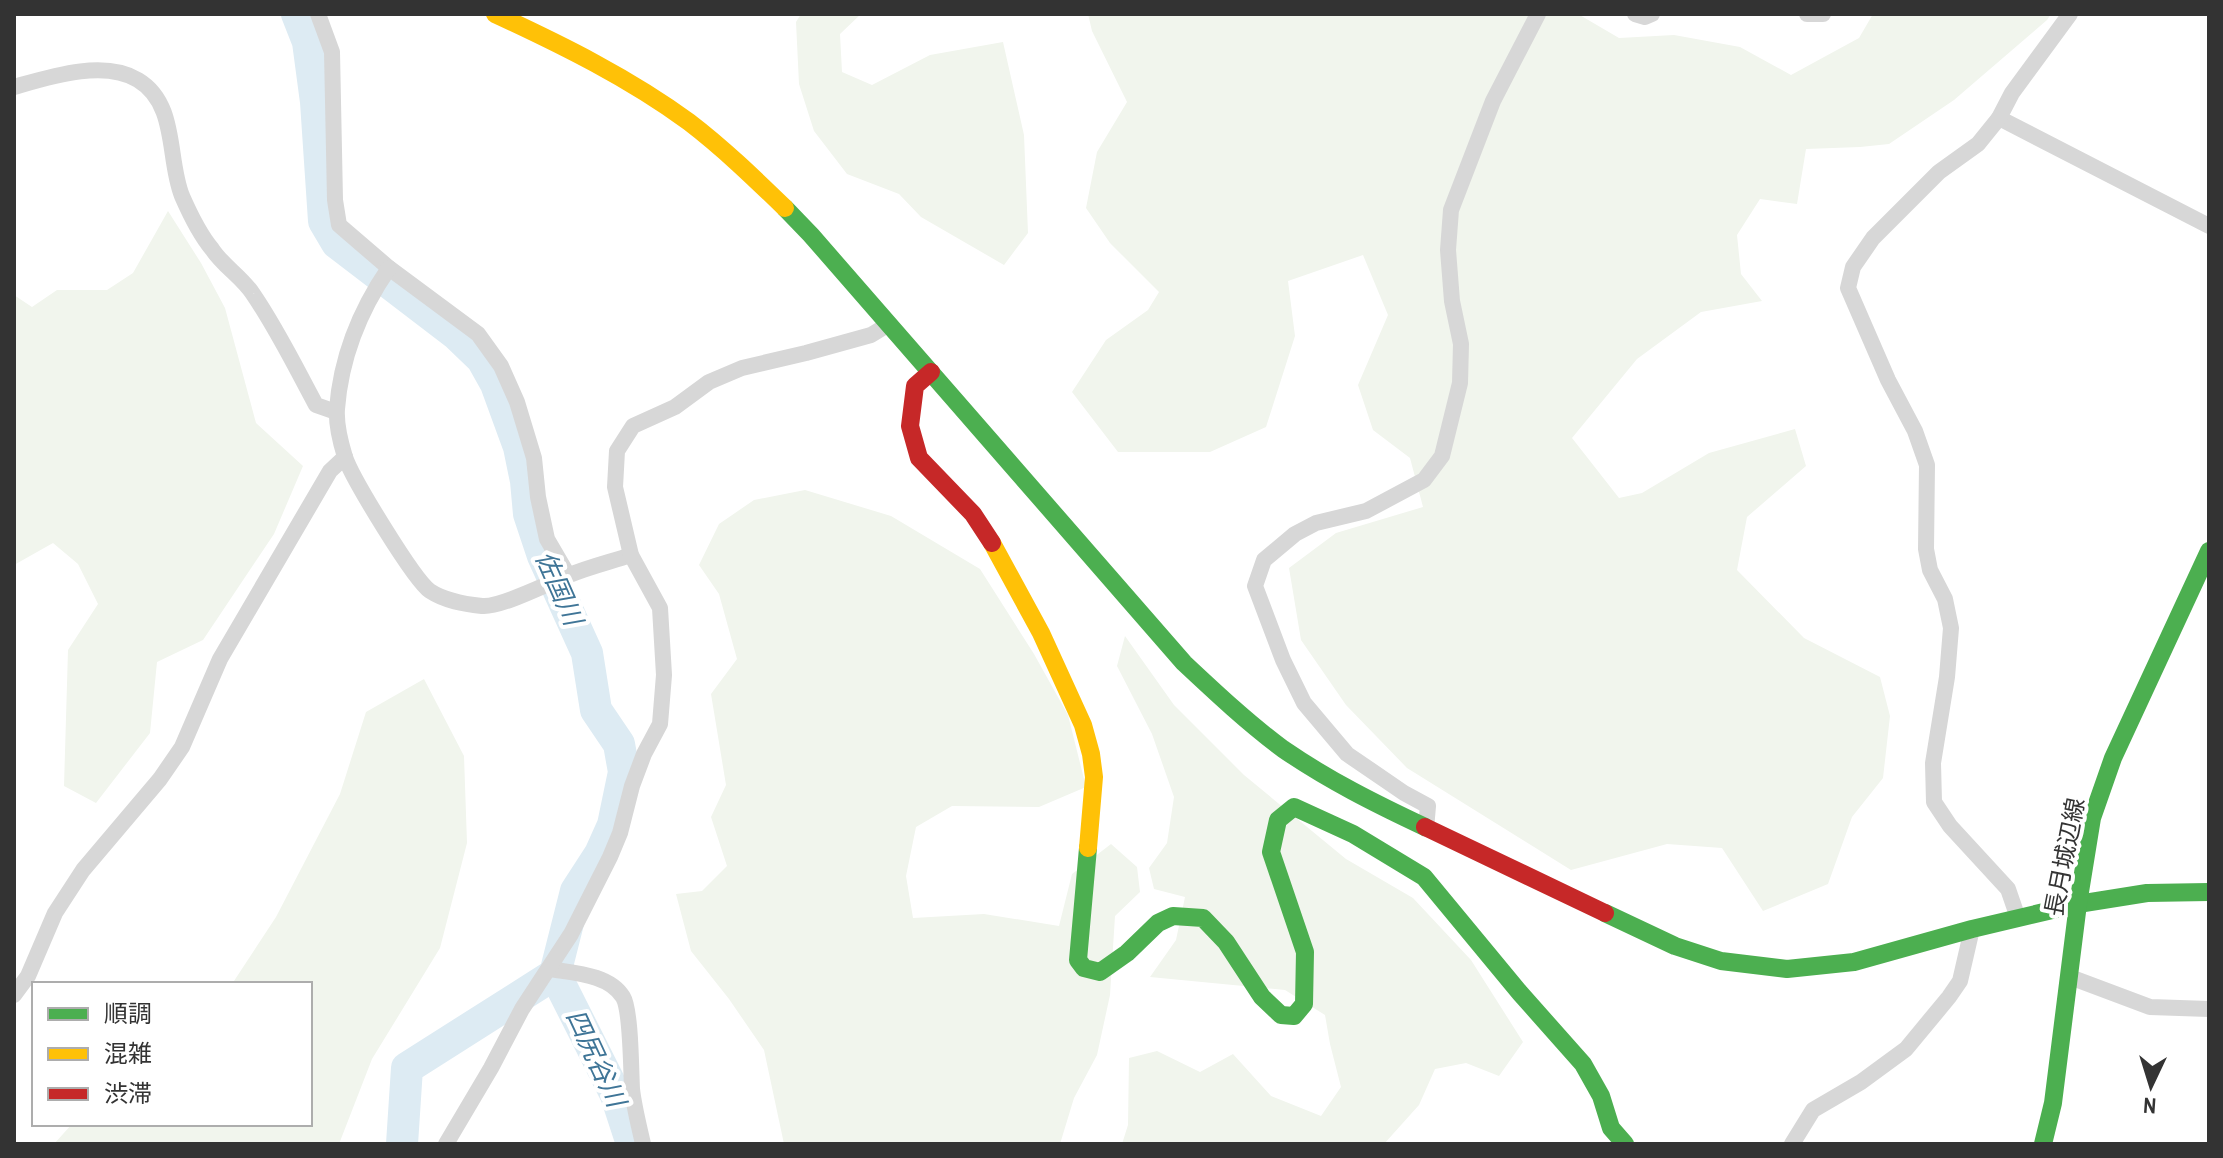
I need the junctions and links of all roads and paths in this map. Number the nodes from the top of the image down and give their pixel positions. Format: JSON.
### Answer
{"nodes":[{"id":1,"x":318,"y":14,"type":"edge"},
{"id":2,"x":495,"y":14,"type":"edge"},
{"id":3,"x":1538,"y":14,"type":"edge"},
{"id":4,"x":1635,"y":14,"type":"edge"},
{"id":5,"x":1652,"y":14,"type":"edge"},
{"id":6,"x":1807,"y":14,"type":"edge"},
{"id":7,"x":1823,"y":14,"type":"edge"},
{"id":8,"x":2070,"y":14,"type":"edge"},
{"id":9,"x":14,"y":87,"type":"edge"},
{"id":10,"x":1999,"y":118,"type":"junction"},
{"id":11,"x":2209,"y":226,"type":"edge"},
{"id":12,"x":389,"y":268,"type":"junction"},
{"id":13,"x":889,"y":324,"type":"junction"},
{"id":14,"x":931,"y":372,"type":"junction"},
{"id":15,"x":336,"y":412,"type":"junction"},
{"id":16,"x":345,"y":457,"type":"junction"},
{"id":17,"x":2209,"y":551,"type":"edge"},
{"id":18,"x":631,"y":555,"type":"junction"},
{"id":19,"x":568,"y":575,"type":"junction"},
{"id":20,"x":1426,"y":829,"type":"junction"},
{"id":21,"x":2209,"y":892,"type":"edge"},
{"id":22,"x":2078,"y":904,"type":"junction"},
{"id":23,"x":2018,"y":918,"type":"junction"},
{"id":24,"x":1972,"y":929,"type":"junction"},
{"id":25,"x":550,"y":969,"type":"junction"},
{"id":26,"x":2070,"y":977,"type":"junction"},
{"id":27,"x":14,"y":995,"type":"edge"},
{"id":28,"x":2209,"y":1009,"type":"edge"},
{"id":29,"x":446,"y":1144,"type":"edge"},
{"id":30,"x":643,"y":1144,"type":"edge"},
{"id":31,"x":1625,"y":1144,"type":"edge"},
{"id":32,"x":1792,"y":1144,"type":"edge"},
{"id":33,"x":2043,"y":1144,"type":"edge"}],
"edges":[{"from":1,"to":12,"type":"street"},
{"from":2,"to":13,"type":"street"},
{"from":3,"to":20,"type":"street"},
{"from":4,"to":5,"type":"street"},
{"from":6,"to":7,"type":"street"},
{"from":8,"to":10,"type":"street"},
{"from":9,"to":15,"type":"street"},
{"from":10,"to":11,"type":"street"},
{"from":10,"to":23,"type":"street"},
{"from":12,"to":15,"type":"street"},
{"from":12,"to":19,"type":"street"},
{"from":13,"to":14,"type":"street"},
{"from":13,"to":18,"type":"street"},
{"from":14,"to":20,"type":"street"},
{"from":14,"to":31,"type":"street"},
{"from":15,"to":16,"type":"street"},
{"from":16,"to":19,"type":"street"},
{"from":16,"to":27,"type":"street"},
{"from":17,"to":22,"type":"street","name":"長月城辺線"},
{"from":18,"to":19,"type":"street"},
{"from":18,"to":25,"type":"street"},
{"from":20,"to":24,"type":"street"},
{"from":21,"to":22,"type":"street"},
{"from":22,"to":23,"type":"street"},
{"from":22,"to":26,"type":"street","name":"長月城辺線"},
{"from":23,"to":24,"type":"street"},
{"from":24,"to":32,"type":"street"},
{"from":25,"to":29,"type":"street"},
{"from":25,"to":30,"type":"street"},
{"from":26,"to":28,"type":"street"},
{"from":26,"to":33,"type":"street","name":"長月城辺線"}]}
